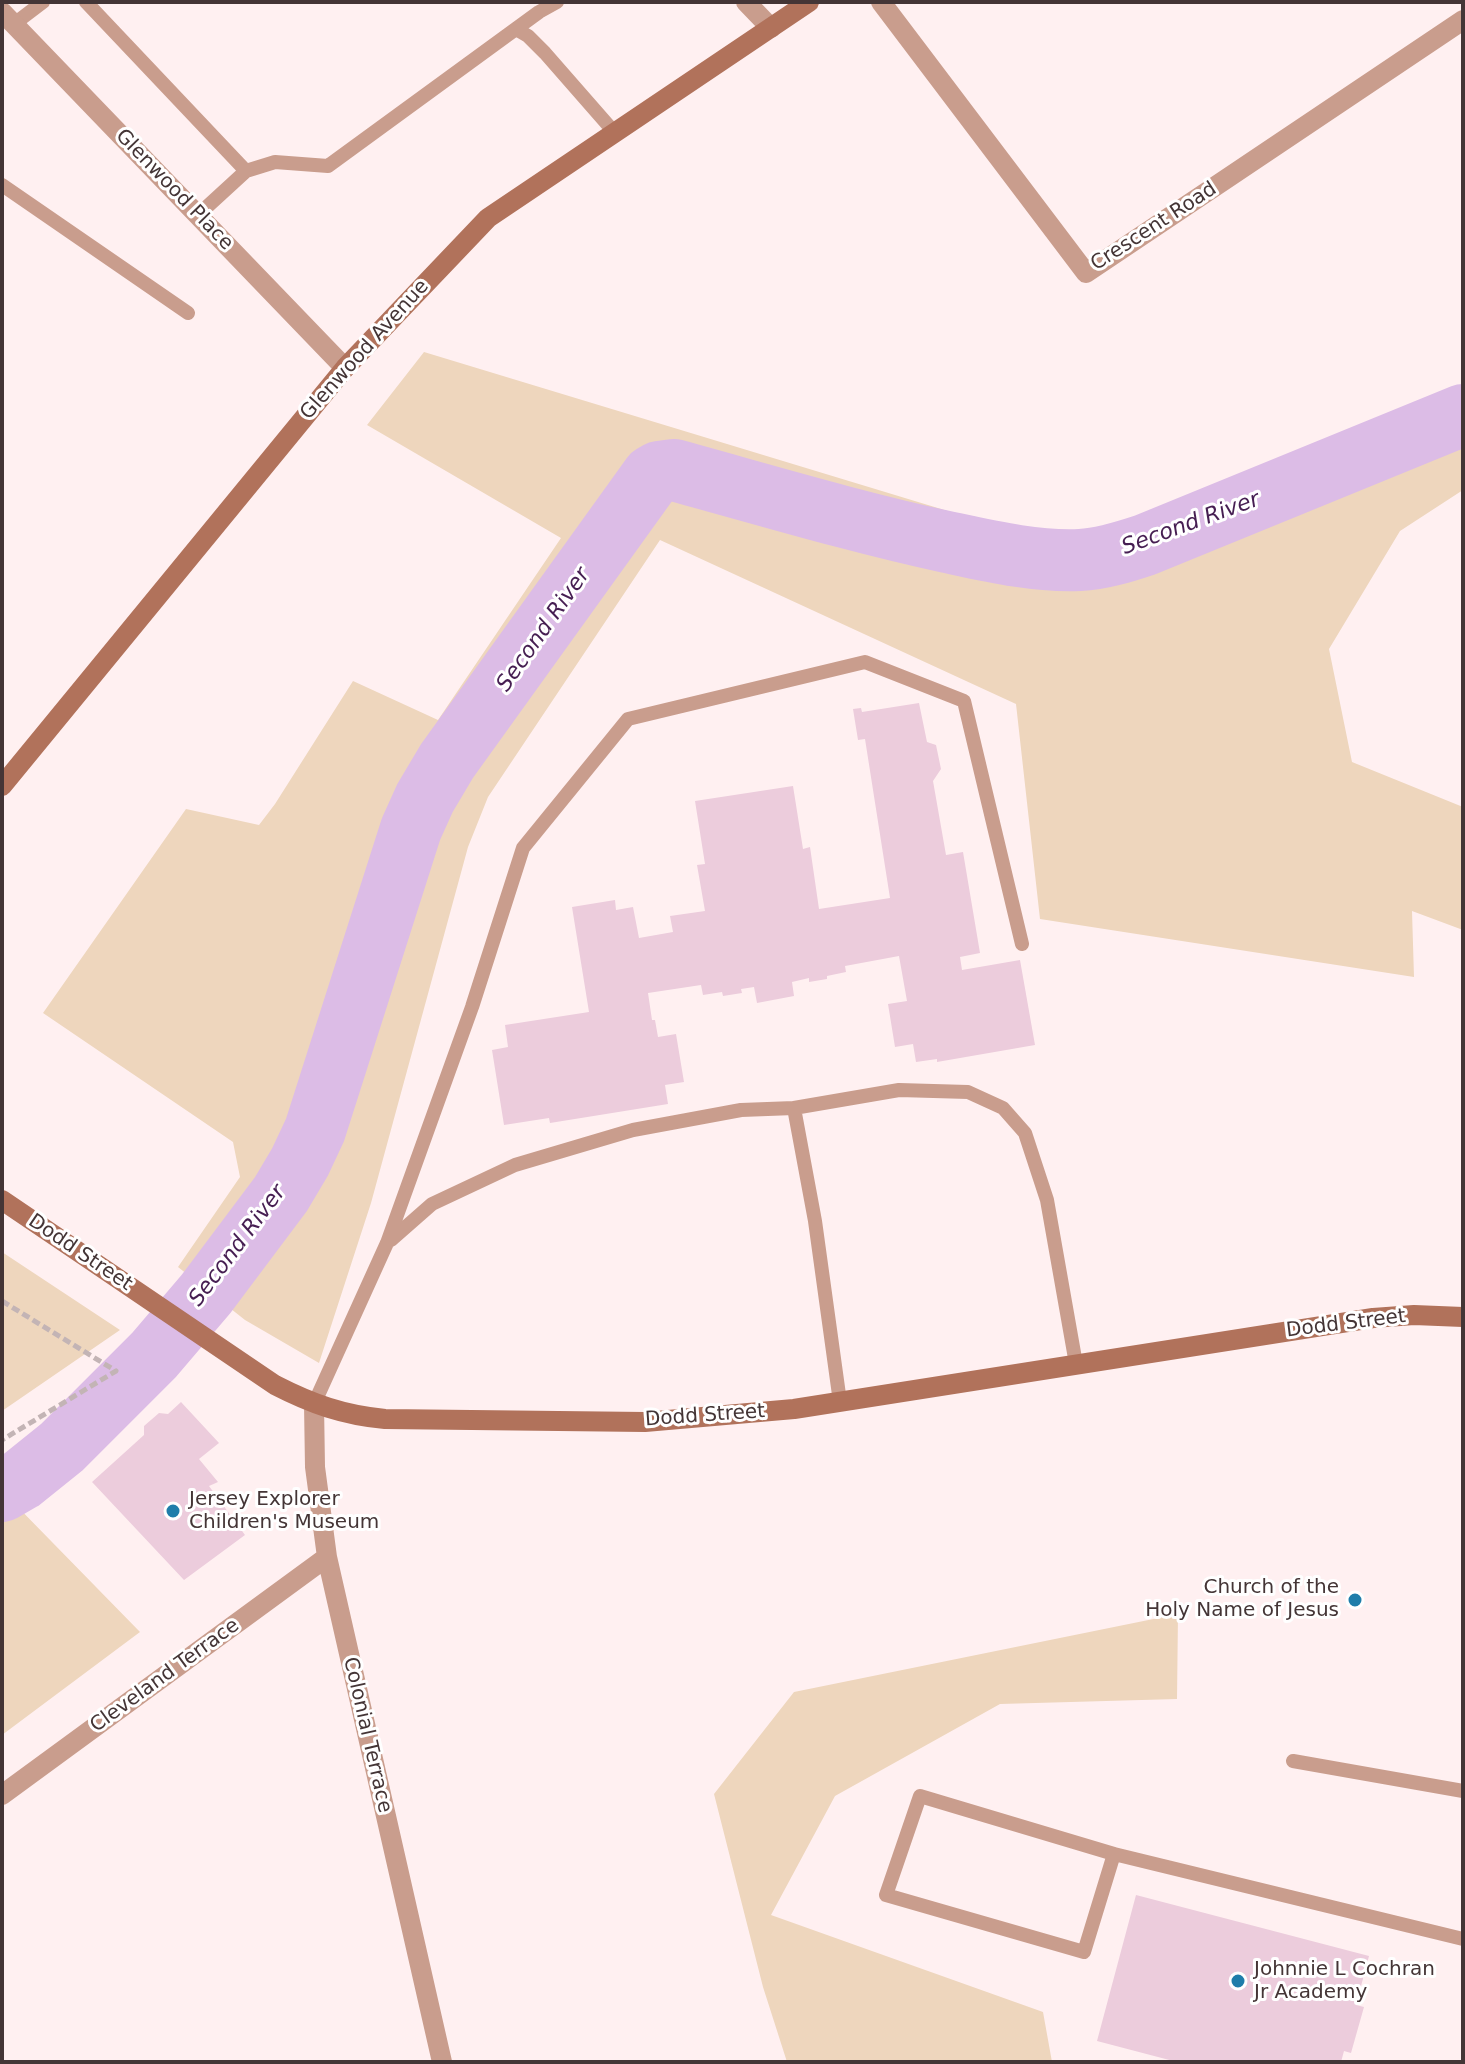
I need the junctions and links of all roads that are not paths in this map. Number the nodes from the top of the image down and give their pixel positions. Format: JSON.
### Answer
{"nodes":[{"id":1,"x":43,"y":2,"type":"edge"},
{"id":2,"x":86,"y":2,"type":"edge"},
{"id":3,"x":557,"y":2,"type":"edge"},
{"id":4,"x":746,"y":2,"type":"edge"},
{"id":5,"x":809,"y":2,"type":"edge"},
{"id":6,"x":881,"y":2,"type":"edge"},
{"id":7,"x":8,"y":18,"type":"edge"},
{"id":8,"x":1463,"y":20,"type":"edge"},
{"id":9,"x":771,"y":28,"type":"junction"},
{"id":10,"x":516,"y":29,"type":"junction"},
{"id":11,"x":615,"y":133,"type":"junction"},
{"id":12,"x":246,"y":171,"type":"junction"},
{"id":13,"x":2,"y":185,"type":"edge"},
{"id":14,"x":198,"y":215,"type":"junction"},
{"id":15,"x":188,"y":313,"type":"dead end"},
{"id":16,"x":345,"y":368,"type":"junction"},
{"id":17,"x":2,"y":786,"type":"edge"},
{"id":18,"x":1022,"y":944,"type":"dead end"},
{"id":19,"x":794,"y":1108,"type":"junction"},
{"id":20,"x":2,"y":1200,"type":"edge"},
{"id":21,"x":387,"y":1243,"type":"junction"},
{"id":22,"x":1463,"y":1317,"type":"edge"},
{"id":23,"x":1076,"y":1364,"type":"junction"},
{"id":24,"x":840,"y":1402,"type":"junction"},
{"id":25,"x":314,"y":1404,"type":"junction"},
{"id":26,"x":327,"y":1557,"type":"junction"},
{"id":27,"x":1293,"y":1761,"type":"dead end"},
{"id":28,"x":1463,"y":1791,"type":"edge"},
{"id":29,"x":2,"y":1795,"type":"edge"},
{"id":30,"x":1114,"y":1854,"type":"junction"},
{"id":31,"x":1463,"y":1939,"type":"edge"},
{"id":32,"x":442,"y":2062,"type":"edge"}],
"edges":[{"from":1,"to":7,"type":"lane"},
{"from":2,"to":12,"type":"lane"},
{"from":3,"to":10,"type":"lane"},
{"from":4,"to":9,"type":"street"},
{"from":5,"to":9,"type":"street","name":"Glenwood Avenue"},
{"from":6,"to":8,"type":"street","name":"Crescent Road"},
{"from":7,"to":14,"type":"street","name":"Glenwood Place"},
{"from":9,"to":11,"type":"street","name":"Glenwood Avenue"},
{"from":10,"to":11,"type":"lane"},
{"from":10,"to":12,"type":"lane"},
{"from":11,"to":16,"type":"street","name":"Glenwood Avenue"},
{"from":12,"to":14,"type":"lane"},
{"from":13,"to":15,"type":"lane"},
{"from":14,"to":16,"type":"street","name":"Glenwood Place"},
{"from":16,"to":17,"type":"street","name":"Glenwood Avenue"},
{"from":18,"to":21,"type":"lane"},
{"from":19,"to":21,"type":"lane"},
{"from":19,"to":23,"type":"lane"},
{"from":19,"to":24,"type":"lane"},
{"from":20,"to":25,"type":"street","name":"Dodd Street"},
{"from":21,"to":25,"type":"lane"},
{"from":22,"to":23,"type":"street","name":"Dodd Street"},
{"from":23,"to":24,"type":"street","name":"Dodd Street"},
{"from":24,"to":25,"type":"street","name":"Dodd Street"},
{"from":25,"to":26,"type":"street","name":"Colonial Terrace"},
{"from":26,"to":29,"type":"street","name":"Cleveland Terrace"},
{"from":26,"to":32,"type":"street","name":"Colonial Terrace"},
{"from":27,"to":28,"type":"lane"},
{"from":30,"to":30,"type":"lane"},
{"from":30,"to":31,"type":"lane"}]}
